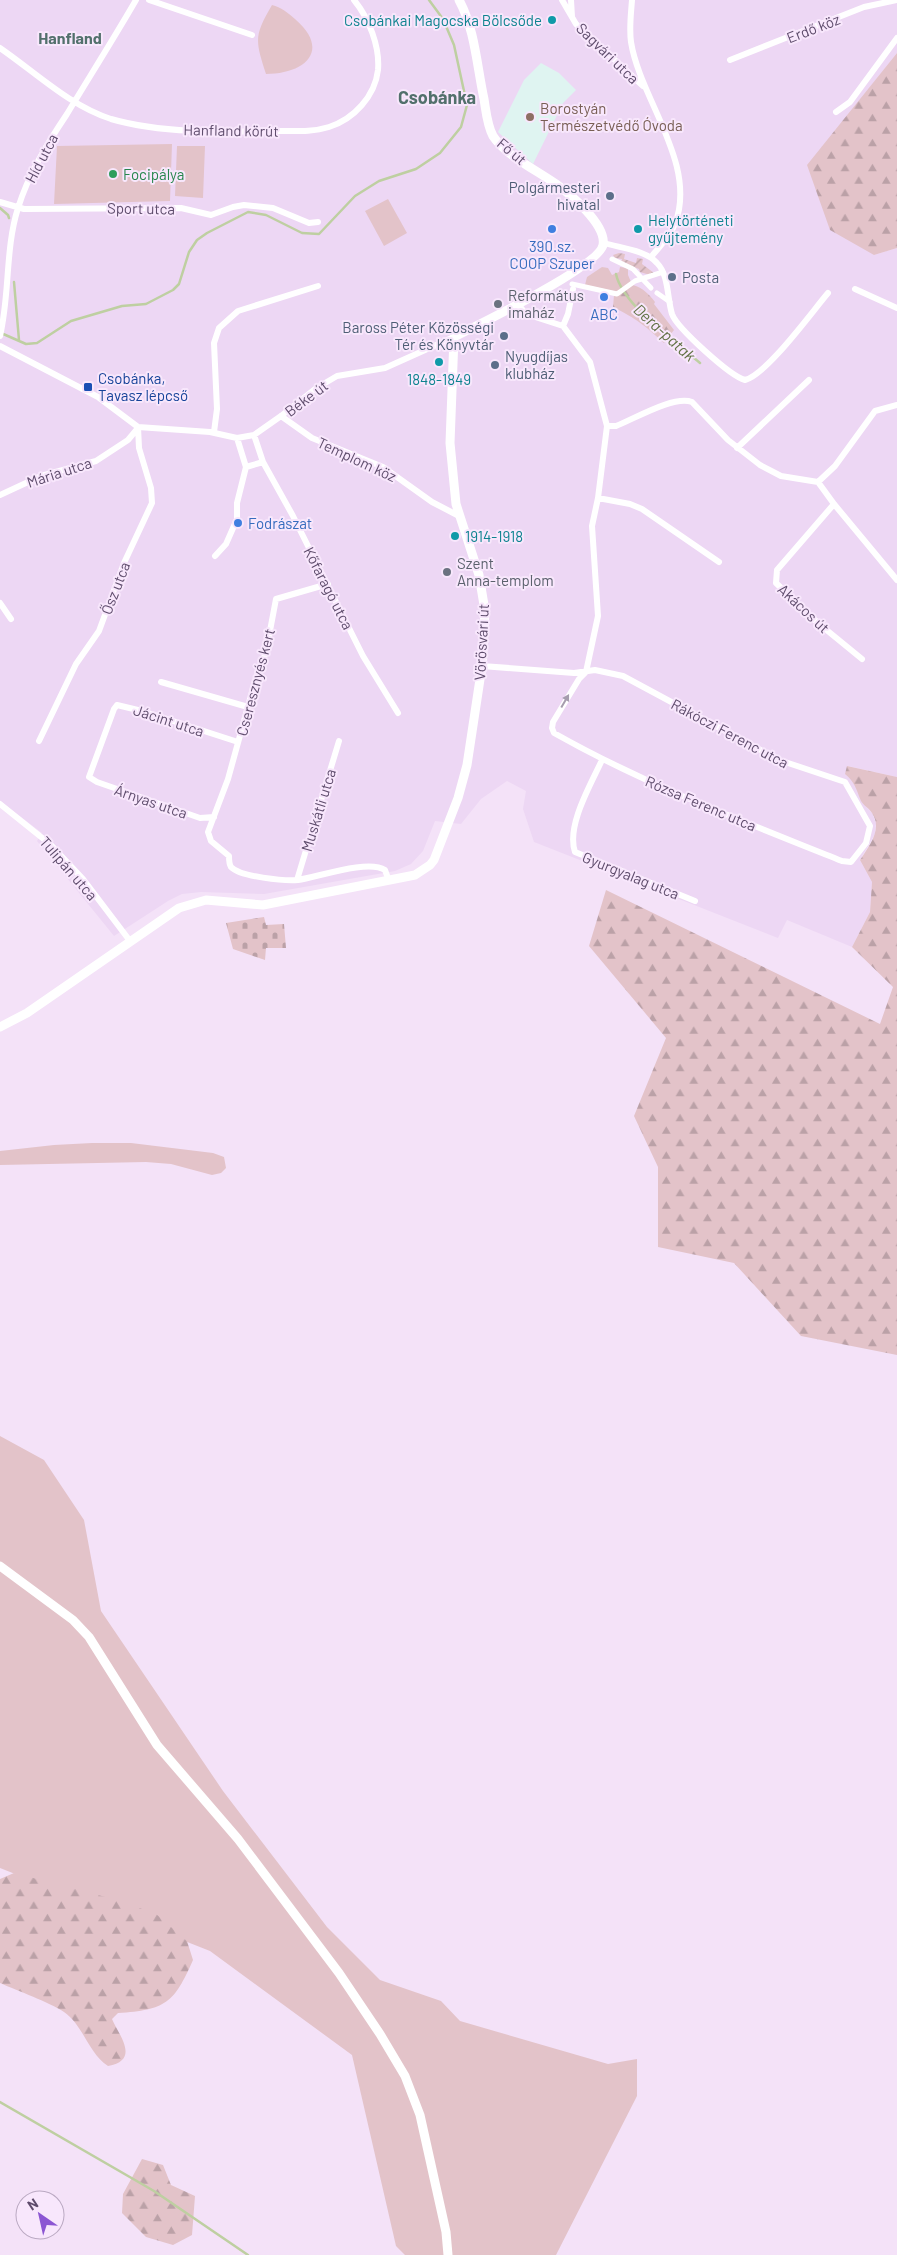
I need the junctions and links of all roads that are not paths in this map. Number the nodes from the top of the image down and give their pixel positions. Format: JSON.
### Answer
{"nodes":[{"id":1,"x":136,"y":0,"type":"edge"},
{"id":2,"x":149,"y":0,"type":"edge"},
{"id":3,"x":354,"y":0,"type":"edge"},
{"id":4,"x":459,"y":0,"type":"edge"},
{"id":5,"x":562,"y":0,"type":"edge"},
{"id":6,"x":571,"y":0,"type":"edge"},
{"id":7,"x":632,"y":0,"type":"edge"},
{"id":8,"x":897,"y":0,"type":"edge"},
{"id":9,"x":572,"y":18,"type":"junction"},
{"id":10,"x":252,"y":35,"type":"dead end"},
{"id":11,"x":897,"y":38,"type":"edge"},
{"id":12,"x":0,"y":48,"type":"edge"},
{"id":13,"x":730,"y":60,"type":"dead end"},
{"id":14,"x":644,"y":87,"type":"junction"},
{"id":15,"x":74,"y":101,"type":"junction"},
{"id":16,"x":836,"y":112,"type":"dead end"},
{"id":17,"x":0,"y":202,"type":"edge"},
{"id":18,"x":17,"y":209,"type":"junction"},
{"id":19,"x":318,"y":222,"type":"dead end"},
{"id":20,"x":604,"y":243,"type":"junction"},
{"id":21,"x":651,"y":257,"type":"junction"},
{"id":22,"x":612,"y":259,"type":"dead end"},
{"id":23,"x":663,"y":272,"type":"junction"},
{"id":24,"x":570,"y":274,"type":"junction"},
{"id":25,"x":643,"y":280,"type":"junction"},
{"id":26,"x":318,"y":286,"type":"dead end"},
{"id":27,"x":573,"y":286,"type":"junction"},
{"id":28,"x":652,"y":288,"type":"dead end"},
{"id":29,"x":856,"y":289,"type":"dead end"},
{"id":30,"x":657,"y":293,"type":"dead end"},
{"id":31,"x":828,"y":293,"type":"dead end"},
{"id":32,"x":670,"y":302,"type":"junction"},
{"id":33,"x":518,"y":304,"type":"junction"},
{"id":34,"x":897,"y":308,"type":"edge"},
{"id":35,"x":563,"y":326,"type":"junction"},
{"id":36,"x":0,"y":336,"type":"edge"},
{"id":37,"x":454,"y":337,"type":"junction"},
{"id":38,"x":0,"y":346,"type":"edge"},
{"id":39,"x":809,"y":380,"type":"dead end"},
{"id":40,"x":897,"y":405,"type":"edge"},
{"id":41,"x":281,"y":416,"type":"junction"},
{"id":42,"x":607,"y":426,"type":"junction"},
{"id":43,"x":138,"y":427,"type":"junction"},
{"id":44,"x":214,"y":432,"type":"junction"},
{"id":45,"x":254,"y":435,"type":"junction"},
{"id":46,"x":237,"y":438,"type":"junction"},
{"id":47,"x":738,"y":448,"type":"junction"},
{"id":48,"x":263,"y":462,"type":"junction"},
{"id":49,"x":246,"y":467,"type":"junction"},
{"id":50,"x":818,"y":482,"type":"junction"},
{"id":51,"x":0,"y":495,"type":"edge"},
{"id":52,"x":598,"y":498,"type":"junction"},
{"id":53,"x":834,"y":504,"type":"junction"},
{"id":54,"x":459,"y":516,"type":"junction"},
{"id":55,"x":216,"y":556,"type":"dead end"},
{"id":56,"x":719,"y":562,"type":"dead end"},
{"id":57,"x":897,"y":580,"type":"edge"},
{"id":58,"x":328,"y":584,"type":"junction"},
{"id":59,"x":0,"y":603,"type":"edge"},
{"id":60,"x":11,"y":619,"type":"dead end"},
{"id":61,"x":862,"y":659,"type":"dead end"},
{"id":62,"x":482,"y":666,"type":"junction"},
{"id":63,"x":586,"y":672,"type":"junction"},
{"id":64,"x":161,"y":682,"type":"dead end"},
{"id":65,"x":248,"y":706,"type":"junction"},
{"id":66,"x":398,"y":713,"type":"dead end"},
{"id":67,"x":39,"y":741,"type":"dead end"},
{"id":68,"x":339,"y":741,"type":"dead end"},
{"id":69,"x":238,"y":742,"type":"junction"},
{"id":70,"x":602,"y":760,"type":"junction"},
{"id":71,"x":89,"y":777,"type":"joint"},
{"id":72,"x":0,"y":804,"type":"edge"},
{"id":73,"x":214,"y":817,"type":"junction"},
{"id":74,"x":852,"y":862,"type":"joint"},
{"id":75,"x":297,"y":880,"type":"junction"},
{"id":76,"x":389,"y":881,"type":"junction"},
{"id":77,"x":695,"y":901,"type":"dead end"},
{"id":78,"x":130,"y":941,"type":"junction"},
{"id":79,"x":0,"y":1027,"type":"edge"},
{"id":80,"x":0,"y":1566,"type":"edge"},
{"id":81,"x":448,"y":2255,"type":"edge"}],
"edges":[{"from":1,"to":15,"type":"street","name":"Híd utca"},
{"from":2,"to":10,"type":"street"},
{"from":3,"to":15,"type":"street","name":"Hanfland körút"},
{"from":4,"to":20,"type":"main road","name":"Fő út"},
{"from":5,"to":9,"type":"street","name":"Sagvári utca"},
{"from":6,"to":9,"type":"street"},
{"from":7,"to":14,"type":"street"},
{"from":8,"to":13,"type":"street","name":"Erdő köz"},
{"from":9,"to":14,"type":"street","name":"Sagvári utca"},
{"from":11,"to":16,"type":"street"},
{"from":12,"to":15,"type":"street","name":"Hanfland körút"},
{"from":14,"to":21,"type":"street"},
{"from":15,"to":18,"type":"street","name":"Híd utca"},
{"from":17,"to":18,"type":"street"},
{"from":18,"to":19,"type":"street","name":"Sport utca"},
{"from":18,"to":36,"type":"street","name":"Híd utca"},
{"from":20,"to":21,"type":"street"},
{"from":20,"to":24,"type":"main road","name":"Béke út"},
{"from":21,"to":23,"type":"street"},
{"from":22,"to":25,"type":"street"},
{"from":23,"to":25,"type":"street"},
{"from":23,"to":32,"type":"street"},
{"from":24,"to":27,"type":"street"},
{"from":24,"to":33,"type":"main road","name":"Béke út"},
{"from":25,"to":27,"type":"street"},
{"from":25,"to":28,"type":"street"},
{"from":26,"to":44,"type":"street"},
{"from":27,"to":35,"type":"street"},
{"from":29,"to":34,"type":"street"},
{"from":30,"to":32,"type":"street"},
{"from":31,"to":32,"type":"street"},
{"from":33,"to":35,"type":"street"},
{"from":33,"to":37,"type":"main road","name":"Béke út"},
{"from":35,"to":42,"type":"street"},
{"from":37,"to":41,"type":"street","name":"Béke út"},
{"from":37,"to":54,"type":"main road","name":"Vörösvári út"},
{"from":38,"to":43,"type":"street"},
{"from":39,"to":47,"type":"street"},
{"from":40,"to":50,"type":"street"},
{"from":41,"to":45,"type":"street","name":"Béke út"},
{"from":41,"to":54,"type":"street","name":"Templom köz"},
{"from":42,"to":47,"type":"street"},
{"from":42,"to":52,"type":"street"},
{"from":43,"to":44,"type":"street","name":"Béke út"},
{"from":43,"to":51,"type":"street","name":"Mária utca"},
{"from":43,"to":67,"type":"street","name":"Ősz utca"},
{"from":44,"to":46,"type":"street","name":"Béke út"},
{"from":45,"to":46,"type":"street","name":"Béke út"},
{"from":45,"to":48,"type":"street","name":"Kőfaragó utca"},
{"from":46,"to":49,"type":"street"},
{"from":47,"to":50,"type":"street"},
{"from":48,"to":49,"type":"street"},
{"from":48,"to":58,"type":"street","name":"Kőfaragó utca"},
{"from":49,"to":55,"type":"street"},
{"from":50,"to":53,"type":"street"},
{"from":52,"to":56,"type":"street"},
{"from":52,"to":63,"type":"street"},
{"from":53,"to":57,"type":"street"},
{"from":53,"to":61,"type":"street","name":"Akácos út"},
{"from":54,"to":62,"type":"main road","name":"Vörösvári út"},
{"from":58,"to":65,"type":"street","name":"Cseresznyés kert"},
{"from":58,"to":66,"type":"street","name":"Kőfaragó utca"},
{"from":59,"to":60,"type":"street"},
{"from":62,"to":63,"type":"street","name":"Rákóczi Ferenc utca"},
{"from":62,"to":76,"type":"main road","name":"Vörösvári út"},
{"from":70,"to":63,"type":"street","name":"Rózsa Ferenc utca","one_way":true},
{"from":63,"to":74,"type":"street","name":"Rákóczi Ferenc utca"},
{"from":64,"to":65,"type":"street"},
{"from":65,"to":69,"type":"street","name":"Cseresznyés kert"},
{"from":68,"to":75,"type":"street","name":"Muskátli utca"},
{"from":69,"to":71,"type":"street","name":"Jácint utca"},
{"from":69,"to":73,"type":"street","name":"Cseresznyés kert"},
{"from":70,"to":74,"type":"street","name":"Rózsa Ferenc utca"},
{"from":70,"to":77,"type":"street","name":"Gyurgyalag utca"},
{"from":71,"to":73,"type":"street","name":"Árnyas utca"},
{"from":72,"to":78,"type":"street","name":"Tulipán utca"},
{"from":73,"to":75,"type":"street","name":"Cseresznyés kert"},
{"from":75,"to":76,"type":"street"},
{"from":76,"to":78,"type":"main road","name":"Vörösvári út"},
{"from":78,"to":79,"type":"main road","name":"Vörösvári út"},
{"from":80,"to":81,"type":"main road"}]}
